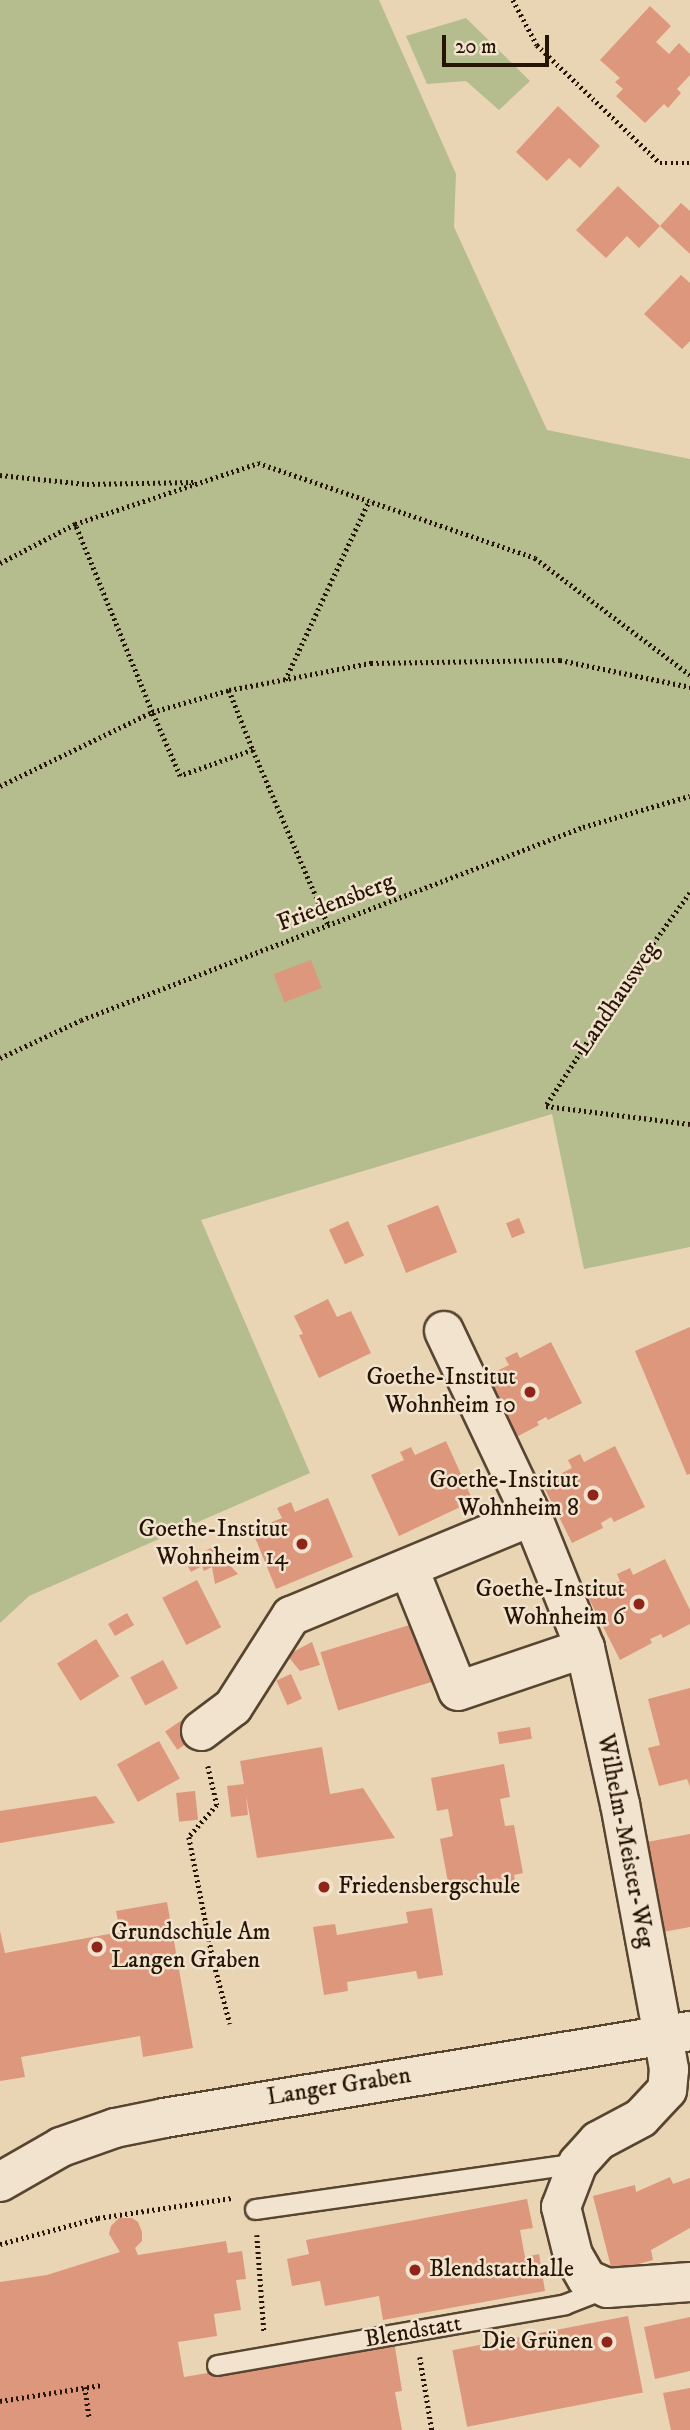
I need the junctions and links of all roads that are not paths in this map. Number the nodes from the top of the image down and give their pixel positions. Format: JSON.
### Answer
{"nodes":[{"id":1,"x":443,"y":1331,"type":"dead end"},
{"id":2,"x":532,"y":1516,"type":"junction"},
{"id":3,"x":409,"y":1569,"type":"junction"},
{"id":4,"x":585,"y":1648,"type":"junction"},
{"id":5,"x":201,"y":1731,"type":"road end"},
{"id":6,"x":676,"y":2033,"type":"edge"},
{"id":7,"x":678,"y":2093,"type":"edge"},
{"id":8,"x":578,"y":2163,"type":"junction"},
{"id":9,"x":0,"y":2182,"type":"edge"},
{"id":10,"x":255,"y":2209,"type":"road end"},
{"id":11,"x":690,"y":2282,"type":"edge"},
{"id":12,"x":607,"y":2288,"type":"junction"},
{"id":13,"x":217,"y":2365,"type":"dead end"}],
"edges":[{"from":1,"to":2,"type":"street"},
{"from":2,"to":3,"type":"street"},
{"from":2,"to":4,"type":"street","name":"Wilhelm-Meister-Weg"},
{"from":3,"to":4,"type":"street"},
{"from":3,"to":5,"type":"street"},
{"from":4,"to":6,"type":"street","name":"Wilhelm-Meister-Weg"},
{"from":6,"to":7,"type":"street","name":"Wilhelm-Meister-Weg"},
{"from":6,"to":9,"type":"street","name":"Langer Graben"},
{"from":7,"to":8,"type":"street"},
{"from":8,"to":10,"type":"lane"},
{"from":8,"to":12,"type":"street"},
{"from":11,"to":12,"type":"street","name":"Blendstatt"},
{"from":12,"to":13,"type":"lane","name":"Blendstatt"}]}
